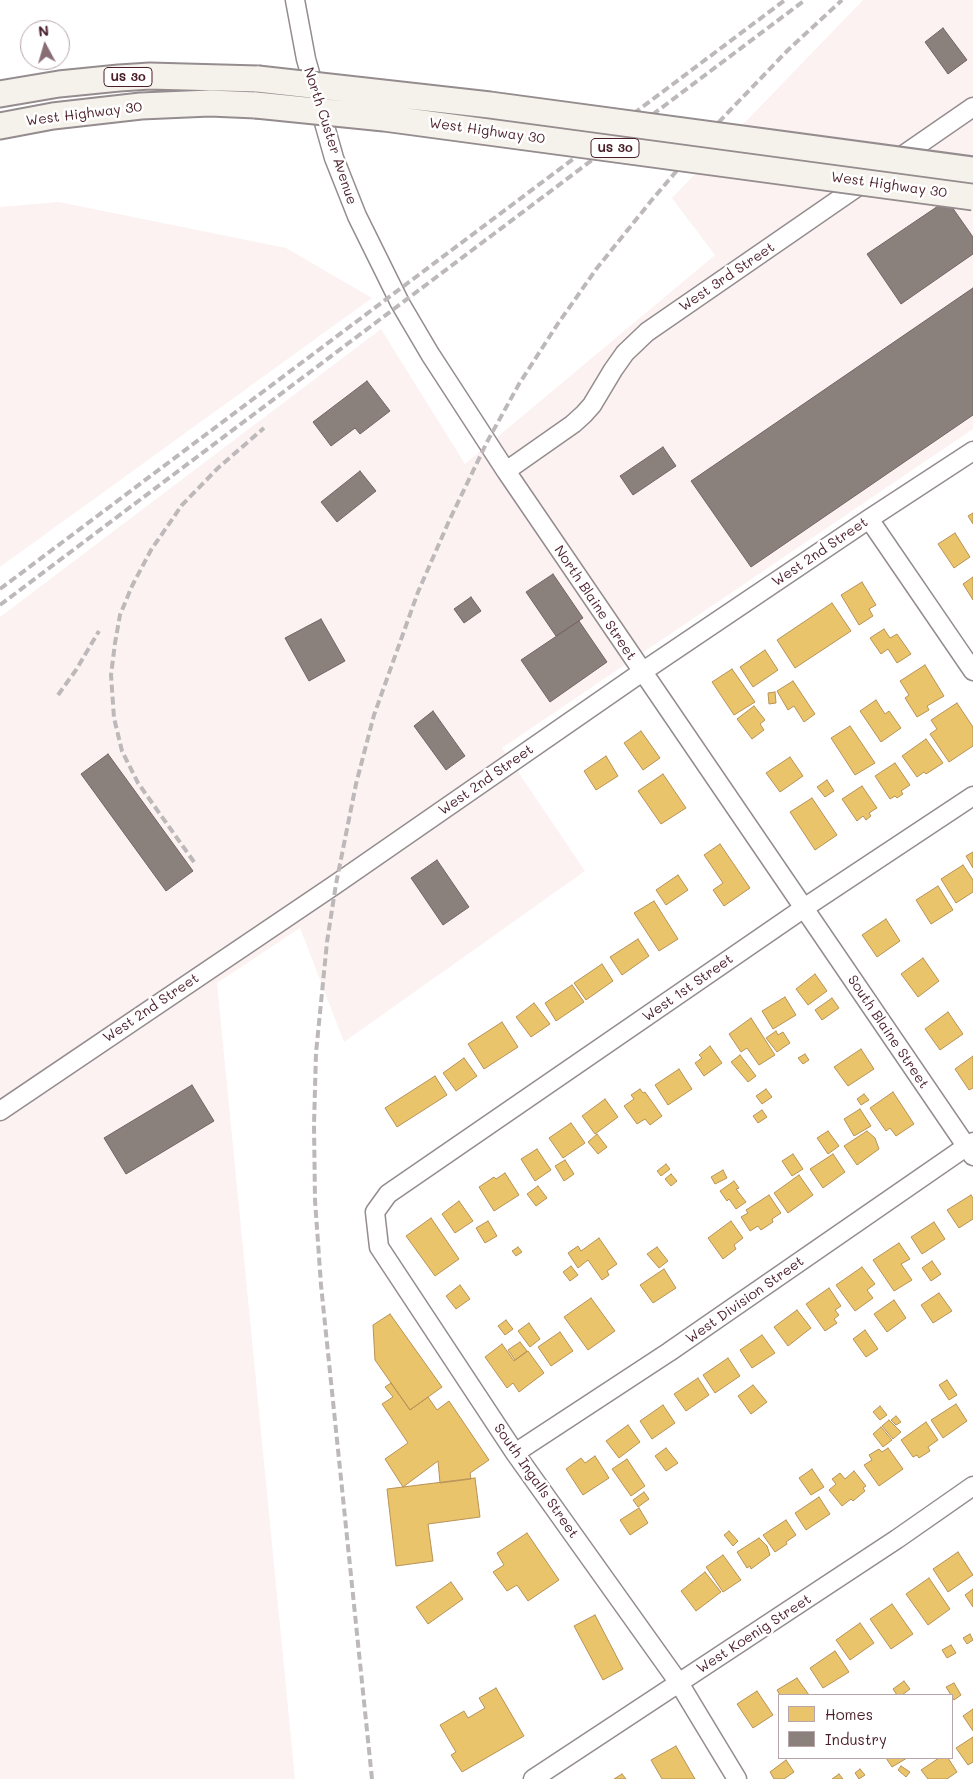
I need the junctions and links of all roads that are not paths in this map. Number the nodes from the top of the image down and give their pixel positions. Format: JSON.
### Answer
{"nodes":[{"id":1,"x":295,"y":0,"type":"edge"},
{"id":2,"x":0,"y":94,"type":"edge"},
{"id":3,"x":973,"y":107,"type":"edge"},
{"id":4,"x":0,"y":126,"type":"edge"},
{"id":5,"x":973,"y":170,"type":"edge"},
{"id":6,"x":973,"y":197,"type":"edge"},
{"id":7,"x":394,"y":293,"type":"joint"},
{"id":8,"x":973,"y":451,"type":"edge"},
{"id":9,"x":506,"y":471,"type":"junction"},
{"id":10,"x":868,"y":519,"type":"junction"},
{"id":11,"x":642,"y":672,"type":"junction"},
{"id":12,"x":973,"y":672,"type":"edge"},
{"id":13,"x":973,"y":796,"type":"edge"},
{"id":14,"x":804,"y":908,"type":"junction"},
{"id":15,"x":0,"y":1110,"type":"edge"},
{"id":16,"x":971,"y":1148,"type":"edge"},
{"id":17,"x":406,"y":1182,"type":"joint"},
{"id":18,"x":515,"y":1453,"type":"junction"},
{"id":19,"x":973,"y":1486,"type":"edge"},
{"id":20,"x":679,"y":1683,"type":"junction"},
{"id":21,"x":533,"y":1779,"type":"edge"},
{"id":22,"x":737,"y":1779,"type":"edge"}],
"edges":[{"from":1,"to":7,"type":"street","name":"North Custer Avenue"},
{"from":2,"to":5,"type":"highway","name":"West Highway 30","number":"US 30","bridge":true},
{"from":3,"to":9,"type":"street","name":"West 3rd Street"},
{"from":4,"to":6,"type":"highway","name":"West Highway 30","number":"US 30","bridge":true},
{"from":7,"to":9,"type":"street","name":"North Blaine Street"},
{"from":8,"to":10,"type":"street","name":"West 2nd Street"},
{"from":9,"to":11,"type":"street","name":"North Blaine Street"},
{"from":10,"to":11,"type":"street","name":"West 2nd Street"},
{"from":10,"to":12,"type":"street"},
{"from":11,"to":14,"type":"street","name":"North Blaine Street"},
{"from":11,"to":15,"type":"street","name":"West 2nd Street"},
{"from":13,"to":14,"type":"street","name":"West 1st Street"},
{"from":14,"to":16,"type":"street","name":"South Blaine Street"},
{"from":14,"to":17,"type":"street","name":"West 1st Street"},
{"from":16,"to":18,"type":"street","name":"West Division Street"},
{"from":17,"to":18,"type":"street","name":"South Ingalls Street"},
{"from":18,"to":20,"type":"street","name":"South Ingalls Street"},
{"from":19,"to":20,"type":"street","name":"West Koenig Street"},
{"from":20,"to":21,"type":"street","name":"West Koenig Street"},
{"from":20,"to":22,"type":"street","name":"South Ingalls Street"}]}
